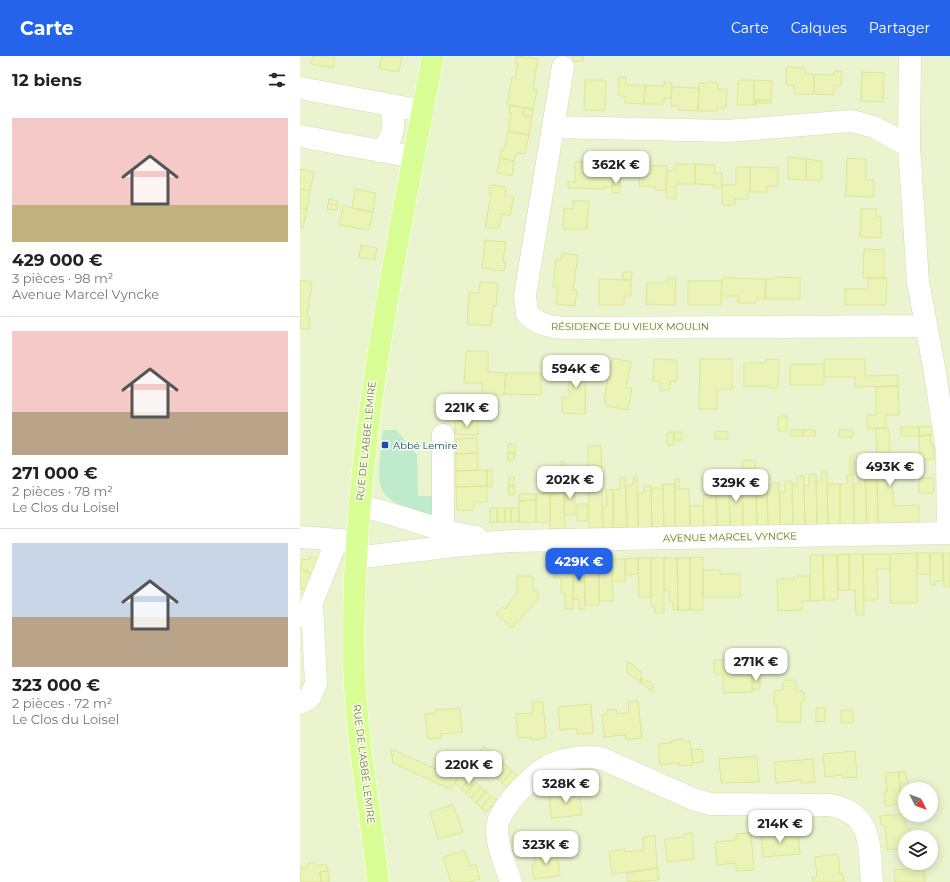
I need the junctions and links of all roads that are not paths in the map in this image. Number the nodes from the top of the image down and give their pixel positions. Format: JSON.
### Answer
{"nodes":[{"id":1,"x":433,"y":56,"type":"edge"},
{"id":2,"x":910,"y":56,"type":"edge"},
{"id":3,"x":563,"y":67,"type":"dead end"},
{"id":4,"x":300,"y":88,"type":"edge"},
{"id":5,"x":390,"y":105,"type":"junction"},
{"id":6,"x":423,"y":110,"type":"junction"},
{"id":7,"x":554,"y":127,"type":"junction"},
{"id":8,"x":300,"y":136,"type":"edge"},
{"id":9,"x":909,"y":146,"type":"junction"},
{"id":10,"x":380,"y":151,"type":"junction"},
{"id":11,"x":414,"y":157,"type":"junction"},
{"id":12,"x":925,"y":326,"type":"junction"},
{"id":13,"x":443,"y":435,"type":"dead end"},
{"id":14,"x":359,"y":506,"type":"junction"},
{"id":15,"x":443,"y":530,"type":"junction"},
{"id":16,"x":949,"y":533,"type":"edge"},
{"id":17,"x":300,"y":537,"type":"edge"},
{"id":18,"x":509,"y":540,"type":"junction"},
{"id":19,"x":350,"y":547,"type":"junction"},
{"id":20,"x":312,"y":603,"type":"junction"},
{"id":21,"x":300,"y":630,"type":"edge"},
{"id":22,"x":300,"y":703,"type":"edge"},
{"id":23,"x":373,"y":831,"type":"junction"},
{"id":24,"x":378,"y":882,"type":"edge"},
{"id":25,"x":386,"y":882,"type":"edge"},
{"id":26,"x":511,"y":882,"type":"edge"},
{"id":27,"x":872,"y":882,"type":"edge"}],
"edges":[{"from":1,"to":6,"type":"main road","name":"RUE DE L'ABBÉ LEMIRE"},
{"from":2,"to":9,"type":"street"},
{"from":3,"to":7,"type":"street","name":"RÉSIDENCE DU VIEUX MOULIN"},
{"from":4,"to":5,"type":"street"},
{"from":5,"to":6,"type":"street"},
{"from":5,"to":10,"type":"street"},
{"from":6,"to":11,"type":"main road","name":"RUE DE L'ABBÉ LEMIRE"},
{"from":7,"to":9,"type":"street"},
{"from":7,"to":12,"type":"street","name":"RÉSIDENCE DU VIEUX MOULIN"},
{"from":8,"to":10,"type":"street"},
{"from":9,"to":12,"type":"street"},
{"from":10,"to":11,"type":"street"},
{"from":11,"to":14,"type":"main road","name":"RUE DE L'ABBÉ LEMIRE"},
{"from":12,"to":16,"type":"street"},
{"from":13,"to":15,"type":"street"},
{"from":14,"to":15,"type":"street","name":"AVENUE MARCEL VYNCKE"},
{"from":14,"to":19,"type":"main road","name":"RUE DE L'ABBÉ LEMIRE"},
{"from":15,"to":18,"type":"street","name":"AVENUE MARCEL VYNCKE"},
{"from":16,"to":18,"type":"street","name":"AVENUE MARCEL VYNCKE"},
{"from":17,"to":19,"type":"street","name":"AVENUE MARCEL VYNCKE"},
{"from":18,"to":19,"type":"street","name":"AVENUE MARCEL VYNCKE"},
{"from":19,"to":20,"type":"street"},
{"from":19,"to":23,"type":"main road","name":"RUE DE L'ABBÉ LEMIRE"},
{"from":20,"to":21,"type":"street"},
{"from":20,"to":22,"type":"street"},
{"from":23,"to":24,"type":"main road","name":"RUE DE L'ABBÉ LEMIRE"},
{"from":23,"to":25,"type":"main road","name":"RUE DE L'ABBÉ LEMIRE"},
{"from":26,"to":27,"type":"street"}]}
